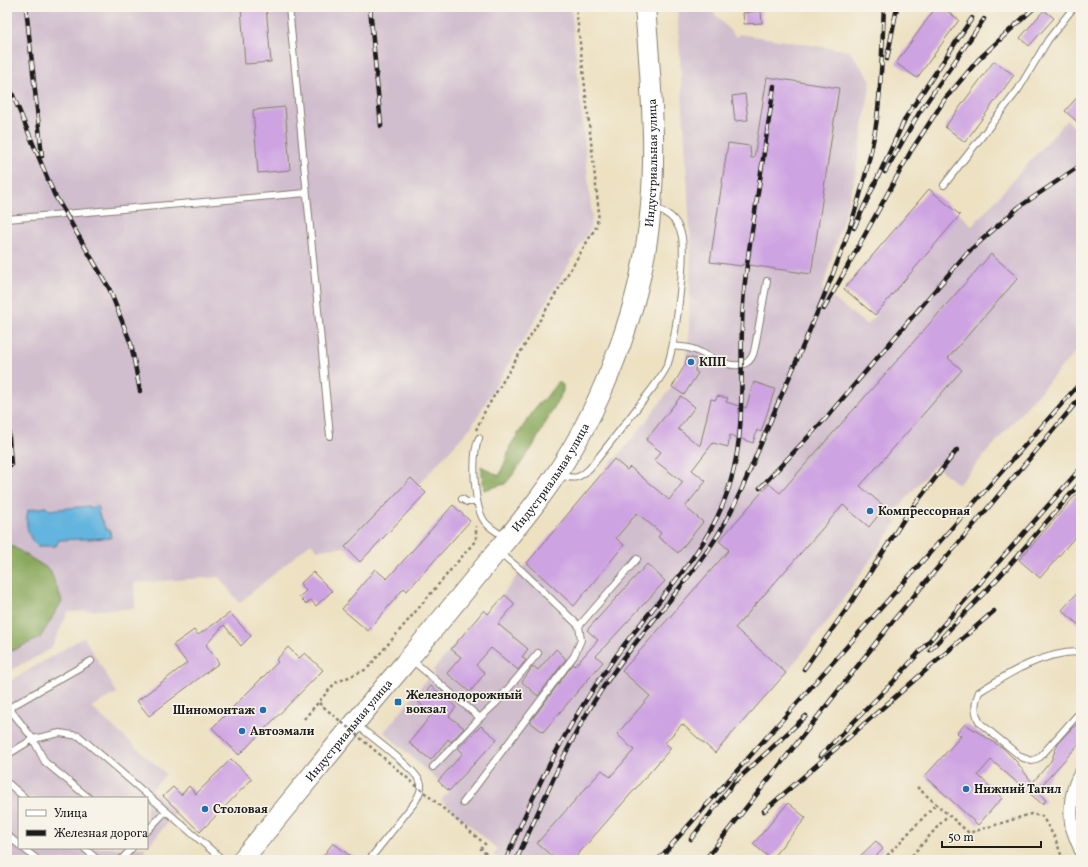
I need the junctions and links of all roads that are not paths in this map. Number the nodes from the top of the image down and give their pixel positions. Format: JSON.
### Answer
{"nodes":[{"id":1,"x":289,"y":7,"type":"edge"},
{"id":2,"x":645,"y":7,"type":"edge"},
{"id":3,"x":1074,"y":7,"type":"edge"},
{"id":4,"x":944,"y":184,"type":"dead end"},
{"id":5,"x":306,"y":193,"type":"junction"},
{"id":6,"x":650,"y":207,"type":"junction"},
{"id":7,"x":7,"y":219,"type":"edge"},
{"id":8,"x":766,"y":281,"type":"dead end"},
{"id":9,"x":673,"y":346,"type":"junction"},
{"id":10,"x":477,"y":435,"type":"road end"},
{"id":11,"x":330,"y":436,"type":"dead end"},
{"id":12,"x":557,"y":473,"type":"junction"},
{"id":13,"x":462,"y":499,"type":"dead end"},
{"id":14,"x":476,"y":502,"type":"junction"},
{"id":15,"x":502,"y":545,"type":"junction"},
{"id":16,"x":637,"y":559,"type":"dead end"},
{"id":17,"x":579,"y":626,"type":"junction"},
{"id":18,"x":1081,"y":652,"type":"edge"},
{"id":19,"x":538,"y":653,"type":"dead end"},
{"id":20,"x":409,"y":658,"type":"junction"},
{"id":21,"x":91,"y":661,"type":"dead end"},
{"id":22,"x":8,"y":709,"type":"edge"},
{"id":23,"x":1081,"y":711,"type":"edge"},
{"id":24,"x":480,"y":718,"type":"junction"},
{"id":25,"x":356,"y":724,"type":"junction"},
{"id":26,"x":33,"y":739,"type":"junction"},
{"id":27,"x":7,"y":755,"type":"edge"},
{"id":28,"x":433,"y":767,"type":"dead end"},
{"id":29,"x":1081,"y":773,"type":"edge"},
{"id":30,"x":9,"y":784,"type":"dead end"},
{"id":31,"x":24,"y":797,"type":"edge"},
{"id":32,"x":88,"y":797,"type":"edge"},
{"id":33,"x":463,"y":804,"type":"dead end"},
{"id":34,"x":165,"y":812,"type":"junction"},
{"id":35,"x":148,"y":830,"type":"edge"},
{"id":36,"x":7,"y":835,"type":"edge"},
{"id":37,"x":18,"y":844,"type":"edge"},
{"id":38,"x":24,"y":849,"type":"edge"},
{"id":39,"x":85,"y":849,"type":"edge"},
{"id":40,"x":131,"y":849,"type":"edge"},
{"id":41,"x":1081,"y":850,"type":"edge"},
{"id":42,"x":38,"y":860,"type":"edge"},
{"id":43,"x":98,"y":860,"type":"edge"},
{"id":44,"x":122,"y":860,"type":"edge"},
{"id":45,"x":223,"y":860,"type":"edge"},
{"id":46,"x":242,"y":860,"type":"edge"},
{"id":47,"x":369,"y":860,"type":"edge"}],
"edges":[{"from":1,"to":5,"type":"lane"},
{"from":2,"to":6,"type":"main road","name":"Индустриальная улица"},
{"from":3,"to":4,"type":"lane"},
{"from":5,"to":7,"type":"lane"},
{"from":5,"to":11,"type":"lane"},
{"from":6,"to":9,"type":"lane"},
{"from":6,"to":12,"type":"main road","name":"Индустриальная улица"},
{"from":8,"to":9,"type":"lane"},
{"from":9,"to":12,"type":"lane"},
{"from":10,"to":14,"type":"lane"},
{"from":12,"to":15,"type":"main road","name":"Индустриальная улица"},
{"from":13,"to":14,"type":"lane"},
{"from":14,"to":15,"type":"lane"},
{"from":15,"to":17,"type":"lane"},
{"from":15,"to":20,"type":"main road","name":"Индустриальная улица"},
{"from":16,"to":17,"type":"lane"},
{"from":17,"to":33,"type":"lane"},
{"from":18,"to":23,"type":"lane"},
{"from":19,"to":24,"type":"lane"},
{"from":20,"to":24,"type":"lane"},
{"from":20,"to":25,"type":"main road","name":"Индустриальная улица"},
{"from":21,"to":22,"type":"lane"},
{"from":22,"to":26,"type":"lane"},
{"from":24,"to":28,"type":"lane"},
{"from":25,"to":46,"type":"main road","name":"Индустриальная улица"},
{"from":25,"to":47,"type":"lane"},
{"from":26,"to":27,"type":"lane"},
{"from":26,"to":32,"type":"lane"},
{"from":26,"to":34,"type":"lane"},
{"from":29,"to":41,"type":"street"},
{"from":30,"to":31,"type":"lane"},
{"from":34,"to":35,"type":"lane"},
{"from":34,"to":45,"type":"lane"},
{"from":36,"to":37,"type":"lane"},
{"from":38,"to":42,"type":"lane"},
{"from":39,"to":43,"type":"lane"},
{"from":40,"to":44,"type":"lane"}]}
